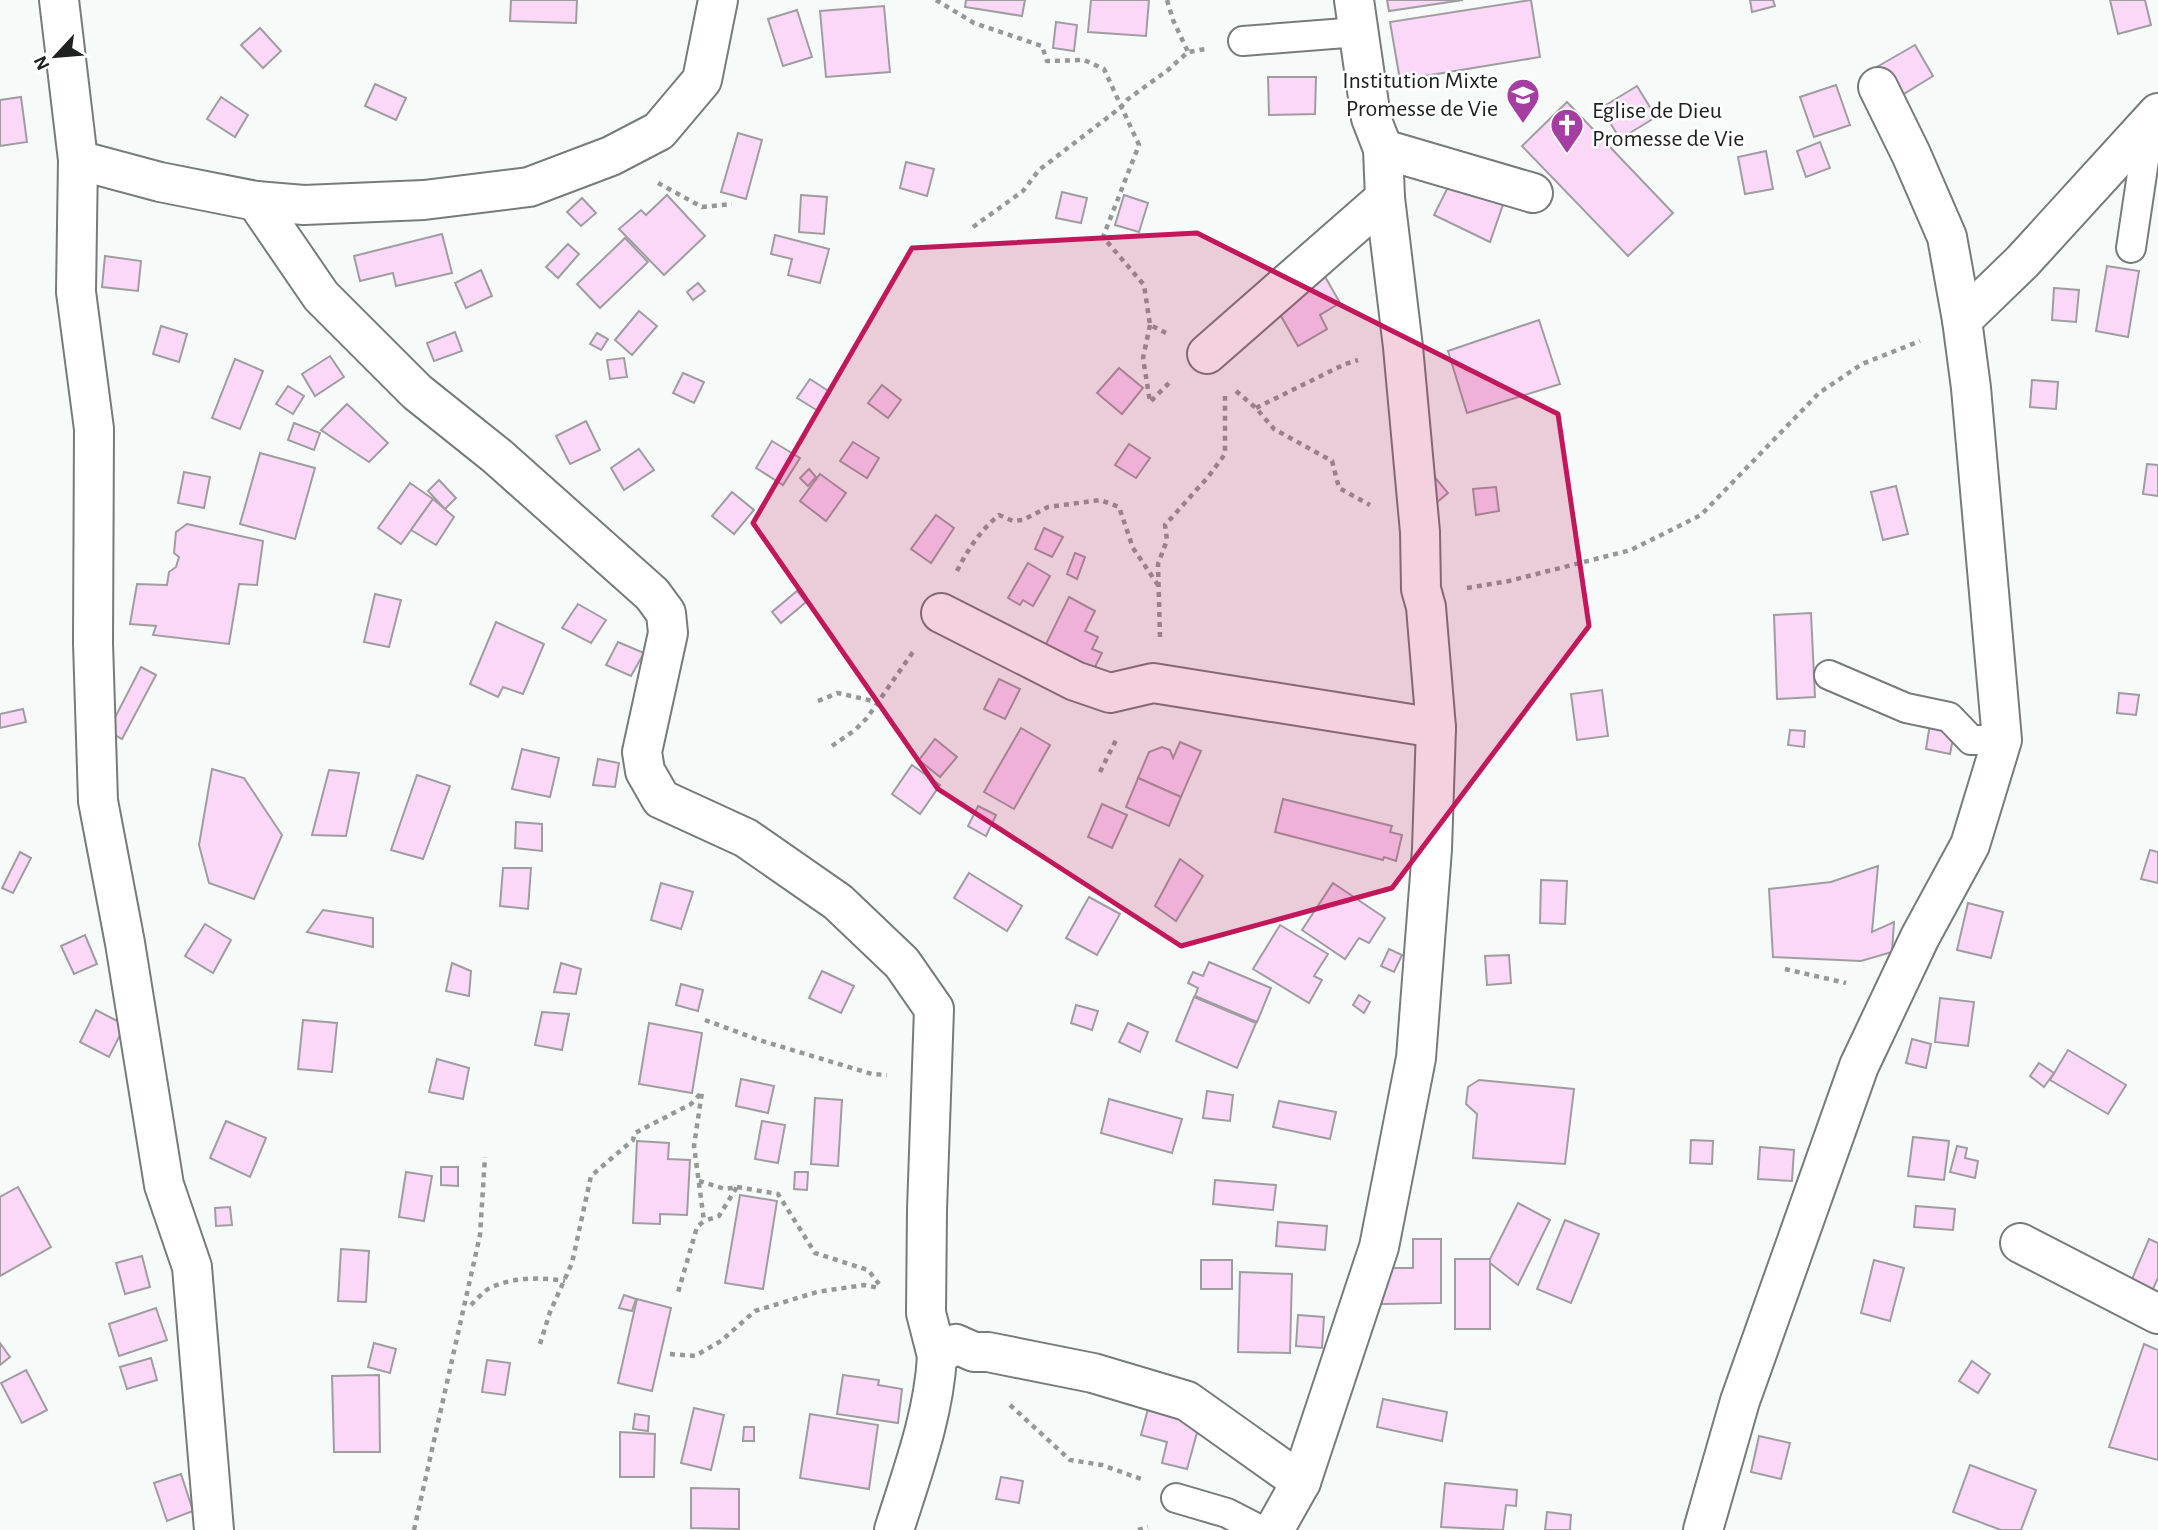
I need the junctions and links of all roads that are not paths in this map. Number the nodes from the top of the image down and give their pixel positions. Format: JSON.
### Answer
{"nodes":[{"id":1,"x":59,"y":0,"type":"edge"},
{"id":2,"x":718,"y":0,"type":"edge"},
{"id":3,"x":1356,"y":16,"type":"edge"},
{"id":4,"x":1243,"y":41,"type":"road end"},
{"id":5,"x":1878,"y":87,"type":"dead end"},
{"id":6,"x":2154,"y":116,"type":"edge"},
{"id":7,"x":1383,"y":149,"type":"junction"},
{"id":8,"x":78,"y":160,"type":"junction"},
{"id":9,"x":1533,"y":193,"type":"dead end"},
{"id":10,"x":1385,"y":198,"type":"junction"},
{"id":11,"x":257,"y":201,"type":"junction"},
{"id":12,"x":2131,"y":248,"type":"dead end"},
{"id":13,"x":1962,"y":320,"type":"junction"},
{"id":14,"x":1217,"y":368,"type":"road end"},
{"id":15,"x":941,"y":613,"type":"road end"},
{"id":16,"x":1829,"y":675,"type":"dead end"},
{"id":17,"x":1436,"y":728,"type":"junction"},
{"id":18,"x":2002,"y":740,"type":"junction"},
{"id":19,"x":2020,"y":1243,"type":"dead end"},
{"id":20,"x":2158,"y":1314,"type":"edge"},
{"id":21,"x":937,"y":1356,"type":"junction"},
{"id":22,"x":1301,"y":1482,"type":"junction"},
{"id":23,"x":1176,"y":1498,"type":"road end"},
{"id":24,"x":214,"y":1530,"type":"edge"},
{"id":25,"x":894,"y":1530,"type":"edge"},
{"id":26,"x":1260,"y":1530,"type":"edge"},
{"id":27,"x":1274,"y":1530,"type":"edge"},
{"id":28,"x":1703,"y":1530,"type":"edge"}],
"edges":[{"from":1,"to":8,"type":"street"},
{"from":2,"to":11,"type":"street"},
{"from":3,"to":4,"type":"lane"},
{"from":3,"to":7,"type":"street"},
{"from":5,"to":13,"type":"street"},
{"from":6,"to":12,"type":"lane"},
{"from":6,"to":13,"type":"street"},
{"from":7,"to":9,"type":"street"},
{"from":7,"to":10,"type":"street"},
{"from":8,"to":11,"type":"street"},
{"from":8,"to":24,"type":"street"},
{"from":10,"to":14,"type":"street"},
{"from":10,"to":17,"type":"street"},
{"from":11,"to":21,"type":"street"},
{"from":13,"to":18,"type":"street"},
{"from":15,"to":17,"type":"street"},
{"from":16,"to":18,"type":"lane"},
{"from":17,"to":22,"type":"street"},
{"from":18,"to":28,"type":"street"},
{"from":19,"to":20,"type":"street"},
{"from":21,"to":22,"type":"street"},
{"from":21,"to":25,"type":"street"},
{"from":22,"to":27,"type":"street"},
{"from":23,"to":26,"type":"lane"}]}
